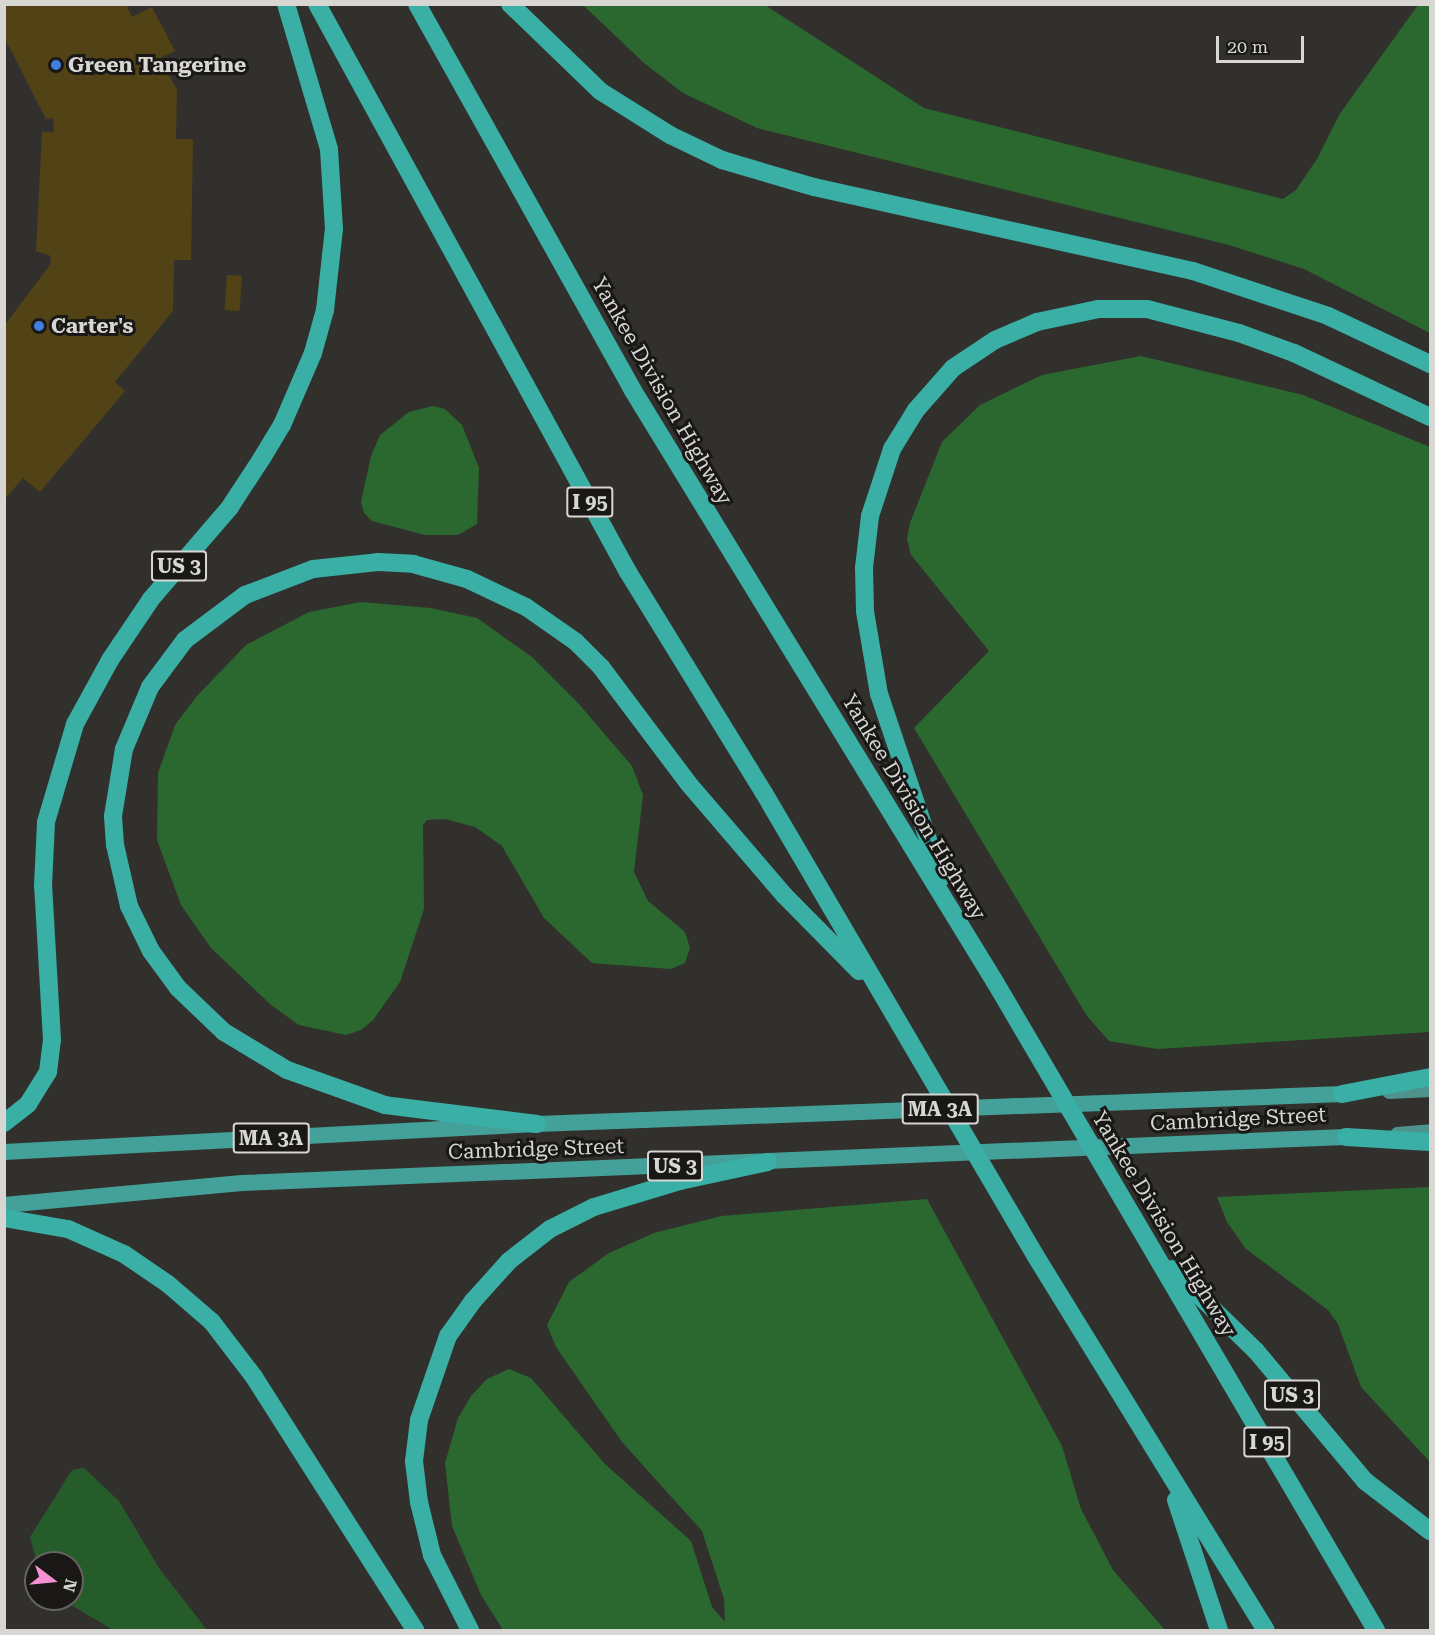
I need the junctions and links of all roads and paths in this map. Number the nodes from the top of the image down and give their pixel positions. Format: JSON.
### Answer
{"nodes":[{"id":1,"x":286,"y":4,"type":"edge"},
{"id":2,"x":317,"y":4,"type":"edge"},
{"id":3,"x":417,"y":4,"type":"edge"},
{"id":4,"x":510,"y":4,"type":"edge"},
{"id":5,"x":1431,"y":364,"type":"edge"},
{"id":6,"x":1431,"y":417,"type":"edge"},
{"id":7,"x":955,"y":917,"type":"junction"},
{"id":8,"x":878,"y":990,"type":"junction"},
{"id":9,"x":1431,"y":1077,"type":"edge"},
{"id":10,"x":1431,"y":1089,"type":"edge"},
{"id":11,"x":1342,"y":1094,"type":"junction"},
{"id":12,"x":4,"y":1123,"type":"edge"},
{"id":13,"x":537,"y":1124,"type":"junction"},
{"id":14,"x":1431,"y":1131,"type":"edge"},
{"id":15,"x":1346,"y":1137,"type":"junction"},
{"id":16,"x":1431,"y":1142,"type":"edge"},
{"id":17,"x":4,"y":1152,"type":"edge"},
{"id":18,"x":768,"y":1162,"type":"junction"},
{"id":19,"x":4,"y":1205,"type":"edge"},
{"id":20,"x":4,"y":1218,"type":"edge"},
{"id":21,"x":1156,"y":1254,"type":"junction"},
{"id":22,"x":1167,"y":1473,"type":"junction"},
{"id":23,"x":1431,"y":1532,"type":"edge"},
{"id":24,"x":415,"y":1630,"type":"edge"},
{"id":25,"x":470,"y":1630,"type":"edge"},
{"id":26,"x":1219,"y":1630,"type":"edge"},
{"id":27,"x":1266,"y":1630,"type":"edge"},
{"id":28,"x":1376,"y":1630,"type":"edge"}],
"edges":[{"from":1,"to":12,"type":"highway","number":"US 3"},
{"from":2,"to":8,"type":"highway","number":"I 95"},
{"from":3,"to":7,"type":"highway","name":"Yankee Division Highway","number":"I 95"},
{"from":4,"to":5,"type":"highway"},
{"from":6,"to":7,"type":"highway"},
{"from":7,"to":21,"type":"highway","name":"Yankee Division Highway","number":"I 95"},
{"from":8,"to":13,"type":"highway"},
{"from":8,"to":22,"type":"highway","number":"I 95"},
{"from":9,"to":11,"type":"highway"},
{"from":10,"to":11,"type":"main road","name":"Cambridge Street","number":"MA 3A"},
{"from":11,"to":13,"type":"highway","name":"Cambridge Street","number":"MA 3A"},
{"from":13,"to":17,"type":"highway","name":"Cambridge Street","number":"MA 3A"},
{"from":14,"to":15,"type":"main road","name":"Cambridge Street"},
{"from":15,"to":16,"type":"highway","number":"US 3"},
{"from":15,"to":18,"type":"highway","name":"Cambridge Street","number":"US 3"},
{"from":18,"to":19,"type":"highway","name":"Cambridge Street","number":"US 3"},
{"from":18,"to":25,"type":"highway"},
{"from":20,"to":24,"type":"highway"},
{"from":21,"to":23,"type":"highway","number":"US 3"},
{"from":21,"to":28,"type":"highway","name":"Yankee Division Highway","number":"I 95"},
{"from":22,"to":26,"type":"highway"},
{"from":22,"to":27,"type":"highway","number":"I 95"}]}
